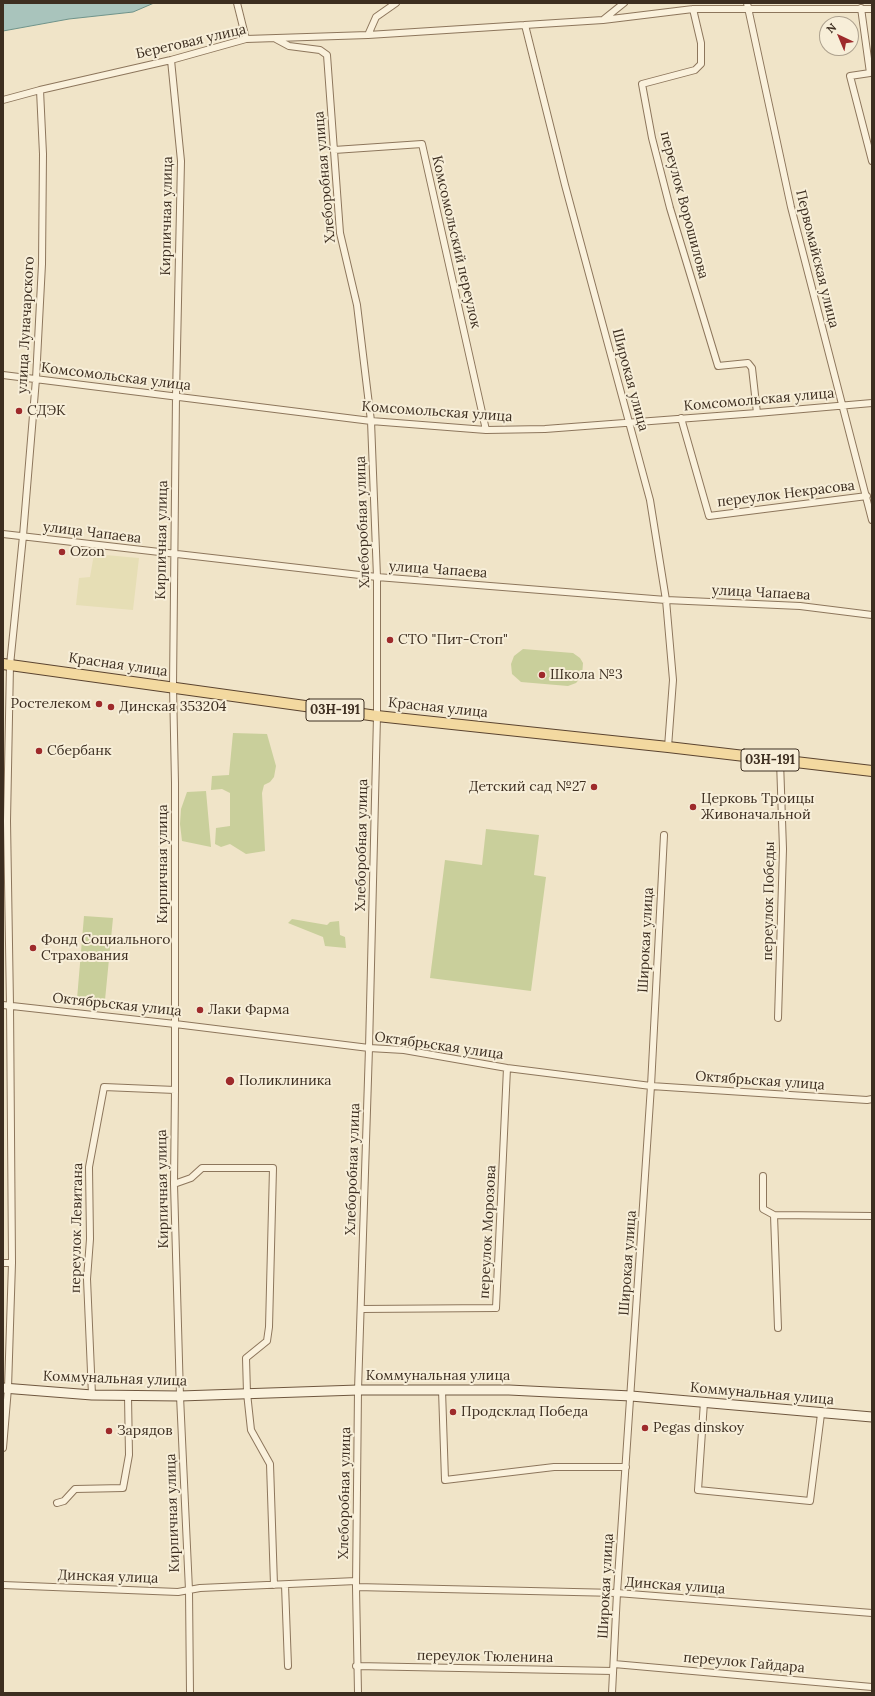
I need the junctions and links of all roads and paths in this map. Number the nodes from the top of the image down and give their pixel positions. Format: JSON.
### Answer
{"nodes":[{"id":1,"x":237,"y":3,"type":"edge"},
{"id":2,"x":396,"y":3,"type":"edge"},
{"id":3,"x":624,"y":3,"type":"edge"},
{"id":4,"x":747,"y":6,"type":"edge"},
{"id":5,"x":861,"y":8,"type":"junction"},
{"id":6,"x":693,"y":9,"type":"junction"},
{"id":7,"x":872,"y":9,"type":"edge"},
{"id":8,"x":602,"y":20,"type":"junction"},
{"id":9,"x":525,"y":25,"type":"junction"},
{"id":10,"x":368,"y":35,"type":"junction"},
{"id":11,"x":276,"y":39,"type":"junction"},
{"id":12,"x":246,"y":40,"type":"junction"},
{"id":13,"x":171,"y":60,"type":"junction"},
{"id":14,"x":40,"y":90,"type":"junction"},
{"id":15,"x":3,"y":100,"type":"edge"},
{"id":16,"x":334,"y":150,"type":"junction"},
{"id":17,"x":872,"y":160,"type":"edge"},
{"id":18,"x":3,"y":374,"type":"edge"},
{"id":19,"x":36,"y":379,"type":"junction"},
{"id":20,"x":176,"y":396,"type":"junction"},
{"id":21,"x":872,"y":403,"type":"edge"},
{"id":22,"x":841,"y":405,"type":"junction"},
{"id":23,"x":757,"y":413,"type":"junction"},
{"id":24,"x":681,"y":418,"type":"junction"},
{"id":25,"x":371,"y":421,"type":"junction"},
{"id":26,"x":629,"y":422,"type":"junction"},
{"id":27,"x":486,"y":430,"type":"junction"},
{"id":28,"x":867,"y":496,"type":"junction"},
{"id":29,"x":872,"y":520,"type":"edge"},
{"id":30,"x":3,"y":534,"type":"edge"},
{"id":31,"x":23,"y":536,"type":"junction"},
{"id":32,"x":174,"y":555,"type":"junction"},
{"id":33,"x":377,"y":577,"type":"junction"},
{"id":34,"x":666,"y":600,"type":"junction"},
{"id":35,"x":872,"y":615,"type":"edge"},
{"id":36,"x":6,"y":664,"type":"edge"},
{"id":37,"x":173,"y":686,"type":"junction"},
{"id":38,"x":377,"y":716,"type":"junction"},
{"id":39,"x":668,"y":747,"type":"junction"},
{"id":40,"x":780,"y":761,"type":"junction"},
{"id":41,"x":872,"y":771,"type":"edge"},
{"id":42,"x":664,"y":834,"type":"dead end"},
{"id":43,"x":3,"y":1005,"type":"edge"},
{"id":44,"x":10,"y":1006,"type":"junction"},
{"id":45,"x":778,"y":1018,"type":"dead end"},
{"id":46,"x":175,"y":1024,"type":"junction"},
{"id":47,"x":369,"y":1048,"type":"junction"},
{"id":48,"x":507,"y":1068,"type":"junction"},
{"id":49,"x":651,"y":1086,"type":"junction"},
{"id":50,"x":175,"y":1090,"type":"junction"},
{"id":51,"x":872,"y":1099,"type":"edge"},
{"id":52,"x":763,"y":1176,"type":"dead end"},
{"id":53,"x":174,"y":1184,"type":"junction"},
{"id":54,"x":774,"y":1215,"type":"junction"},
{"id":55,"x":872,"y":1216,"type":"edge"},
{"id":56,"x":3,"y":1263,"type":"edge"},
{"id":57,"x":12,"y":1263,"type":"junction"},
{"id":58,"x":361,"y":1309,"type":"junction"},
{"id":59,"x":778,"y":1328,"type":"dead end"},
{"id":60,"x":6,"y":1388,"type":"edge"},
{"id":61,"x":358,"y":1390,"type":"junction"},
{"id":62,"x":442,"y":1390,"type":"junction"},
{"id":63,"x":92,"y":1394,"type":"junction"},
{"id":64,"x":246,"y":1394,"type":"junction"},
{"id":65,"x":128,"y":1396,"type":"junction"},
{"id":66,"x":180,"y":1396,"type":"junction"},
{"id":67,"x":631,"y":1396,"type":"junction"},
{"id":68,"x":704,"y":1402,"type":"junction"},
{"id":69,"x":822,"y":1414,"type":"junction"},
{"id":70,"x":872,"y":1417,"type":"edge"},
{"id":71,"x":3,"y":1448,"type":"edge"},
{"id":72,"x":626,"y":1467,"type":"junction"},
{"id":73,"x":56,"y":1503,"type":"dead end"},
{"id":74,"x":356,"y":1584,"type":"junction"},
{"id":75,"x":3,"y":1585,"type":"edge"},
{"id":76,"x":274,"y":1585,"type":"junction"},
{"id":77,"x":284,"y":1585,"type":"junction"},
{"id":78,"x":189,"y":1590,"type":"junction"},
{"id":79,"x":617,"y":1593,"type":"junction"},
{"id":80,"x":872,"y":1613,"type":"edge"},
{"id":81,"x":614,"y":1664,"type":"junction"},
{"id":82,"x":288,"y":1666,"type":"dead end"},
{"id":83,"x":356,"y":1666,"type":"junction"},
{"id":84,"x":614,"y":1671,"type":"junction"},
{"id":85,"x":872,"y":1687,"type":"edge"},
{"id":86,"x":190,"y":1693,"type":"edge"},
{"id":87,"x":358,"y":1693,"type":"edge"},
{"id":88,"x":612,"y":1693,"type":"edge"}],
"edges":[{"from":1,"to":12,"type":"street"},
{"from":2,"to":10,"type":"street"},
{"from":3,"to":8,"type":"street"},
{"from":4,"to":5,"type":"street","name":"Береговая улица"},
{"from":4,"to":6,"type":"street","name":"Береговая улица"},
{"from":4,"to":22,"type":"street","name":"Первомайская улица"},
{"from":5,"to":7,"type":"street","name":"Береговая улица"},
{"from":5,"to":17,"type":"street"},
{"from":6,"to":8,"type":"street","name":"Береговая улица"},
{"from":6,"to":23,"type":"street","name":"переулок Ворошилова"},
{"from":8,"to":9,"type":"street","name":"Береговая улица"},
{"from":9,"to":10,"type":"street","name":"Береговая улица"},
{"from":9,"to":26,"type":"street","name":"Широкая улица"},
{"from":10,"to":11,"type":"street","name":"Береговая улица"},
{"from":11,"to":12,"type":"street","name":"Береговая улица"},
{"from":11,"to":16,"type":"street","name":"Хлеборобная улица"},
{"from":12,"to":13,"type":"street","name":"Береговая улица"},
{"from":13,"to":14,"type":"street","name":"Береговая улица"},
{"from":13,"to":20,"type":"street","name":"Кирпичная улица"},
{"from":14,"to":15,"type":"street","name":"Береговая улица"},
{"from":14,"to":19,"type":"street","name":"улица Луначарского"},
{"from":16,"to":25,"type":"street","name":"Хлеборобная улица"},
{"from":16,"to":27,"type":"street","name":"Комсомольский переулок"},
{"from":18,"to":19,"type":"street","name":"Комсомольская улица"},
{"from":19,"to":20,"type":"street","name":"Комсомольская улица"},
{"from":19,"to":31,"type":"street","name":"улица Луначарского"},
{"from":20,"to":25,"type":"street","name":"Комсомольская улица"},
{"from":20,"to":32,"type":"street","name":"Кирпичная улица"},
{"from":21,"to":22,"type":"street","name":"Комсомольская улица"},
{"from":22,"to":23,"type":"street","name":"Комсомольская улица"},
{"from":22,"to":28,"type":"street","name":"Первомайская улица"},
{"from":23,"to":24,"type":"street","name":"Комсомольская улица"},
{"from":24,"to":26,"type":"street","name":"Комсомольская улица"},
{"from":24,"to":28,"type":"street","name":"переулок Некрасова"},
{"from":25,"to":27,"type":"street","name":"Комсомольская улица"},
{"from":25,"to":33,"type":"street","name":"Хлеборобная улица"},
{"from":26,"to":27,"type":"street","name":"Комсомольская улица"},
{"from":26,"to":34,"type":"street","name":"Широкая улица"},
{"from":28,"to":29,"type":"street","name":"Первомайская улица"},
{"from":30,"to":31,"type":"street","name":"улица Чапаева"},
{"from":31,"to":32,"type":"street","name":"улица Чапаева"},
{"from":31,"to":36,"type":"street","name":"улица Луначарского"},
{"from":32,"to":33,"type":"street","name":"улица Чапаева"},
{"from":32,"to":37,"type":"street","name":"Кирпичная улица"},
{"from":33,"to":34,"type":"street","name":"улица Чапаева"},
{"from":33,"to":38,"type":"street","name":"Хлеборобная улица"},
{"from":34,"to":35,"type":"street","name":"улица Чапаева"},
{"from":34,"to":39,"type":"street","name":"Широкая улица"},
{"from":36,"to":37,"type":"main road","name":"Красная улица","number":"03Н-191"},
{"from":36,"to":44,"type":"street","name":"улица Луначарского"},
{"from":37,"to":38,"type":"main road","name":"Красная улица","number":"03Н-191"},
{"from":37,"to":46,"type":"street","name":"Кирпичная улица"},
{"from":38,"to":39,"type":"main road","name":"Красная улица","number":"03Н-191"},
{"from":38,"to":47,"type":"street","name":"Хлеборобная улица"},
{"from":39,"to":40,"type":"main road","name":"Красная улица","number":"03Н-191"},
{"from":40,"to":41,"type":"main road","name":"Красная улица","number":"03Н-191"},
{"from":40,"to":45,"type":"street","name":"переулок Победы"},
{"from":42,"to":49,"type":"street","name":"Широкая улица"},
{"from":43,"to":44,"type":"street","name":"Октябрьская улица"},
{"from":44,"to":46,"type":"street","name":"Октябрьская улица"},
{"from":44,"to":57,"type":"street","name":"улица Луначарского"},
{"from":46,"to":47,"type":"street","name":"Октябрьская улица"},
{"from":46,"to":50,"type":"street","name":"Кирпичная улица"},
{"from":47,"to":48,"type":"street","name":"Октябрьская улица"},
{"from":47,"to":58,"type":"street","name":"Хлеборобная улица"},
{"from":48,"to":49,"type":"street","name":"Октябрьская улица"},
{"from":48,"to":58,"type":"street","name":"переулок Морозова"},
{"from":49,"to":51,"type":"street","name":"Октябрьская улица"},
{"from":49,"to":67,"type":"street","name":"Широкая улица"},
{"from":50,"to":53,"type":"street","name":"Кирпичная улица"},
{"from":50,"to":63,"type":"street","name":"переулок Левитана"},
{"from":52,"to":54,"type":"street"},
{"from":53,"to":64,"type":"street"},
{"from":53,"to":66,"type":"street","name":"Кирпичная улица"},
{"from":54,"to":55,"type":"street"},
{"from":54,"to":59,"type":"street"},
{"from":56,"to":57,"type":"street"},
{"from":57,"to":60,"type":"street","name":"улица Луначарского"},
{"from":58,"to":61,"type":"street","name":"Хлеборобная улица"},
{"from":60,"to":63,"type":"street","name":"Коммунальная улица"},
{"from":60,"to":71,"type":"street","name":"улица Луначарского"},
{"from":61,"to":62,"type":"street","name":"Коммунальная улица"},
{"from":61,"to":64,"type":"street","name":"Коммунальная улица"},
{"from":61,"to":74,"type":"street","name":"Хлеборобная улица"},
{"from":62,"to":67,"type":"street","name":"Коммунальная улица"},
{"from":62,"to":72,"type":"street"},
{"from":63,"to":65,"type":"street","name":"Коммунальная улица"},
{"from":64,"to":66,"type":"street","name":"Коммунальная улица"},
{"from":64,"to":76,"type":"street"},
{"from":65,"to":66,"type":"street","name":"Коммунальная улица"},
{"from":65,"to":73,"type":"street"},
{"from":66,"to":78,"type":"street","name":"Кирпичная улица"},
{"from":67,"to":68,"type":"street","name":"Коммунальная улица"},
{"from":67,"to":72,"type":"street","name":"Широкая улица"},
{"from":68,"to":69,"type":"street","name":"Коммунальная улица"},
{"from":68,"to":69,"type":"street"},
{"from":69,"to":70,"type":"street","name":"Коммунальная улица"},
{"from":72,"to":79,"type":"street","name":"Широкая улица"},
{"from":74,"to":77,"type":"street","name":"Динская улица"},
{"from":74,"to":79,"type":"street","name":"Динская улица"},
{"from":74,"to":83,"type":"street","name":"Хлеборобная улица"},
{"from":75,"to":78,"type":"street","name":"Динская улица"},
{"from":76,"to":77,"type":"street","name":"Динская улица"},
{"from":76,"to":78,"type":"street","name":"Динская улица"},
{"from":77,"to":82,"type":"street"},
{"from":78,"to":86,"type":"street","name":"Кирпичная улица"},
{"from":79,"to":80,"type":"street","name":"Динская улица"},
{"from":79,"to":81,"type":"street","name":"Широкая улица"},
{"from":81,"to":84,"type":"street","name":"Широкая улица"},
{"from":81,"to":85,"type":"street","name":"переулок Гайдара"},
{"from":83,"to":84,"type":"street","name":"переулок Тюленина"},
{"from":83,"to":87,"type":"street","name":"Хлеборобная улица"},
{"from":84,"to":88,"type":"street","name":"Широкая улица"}]}
